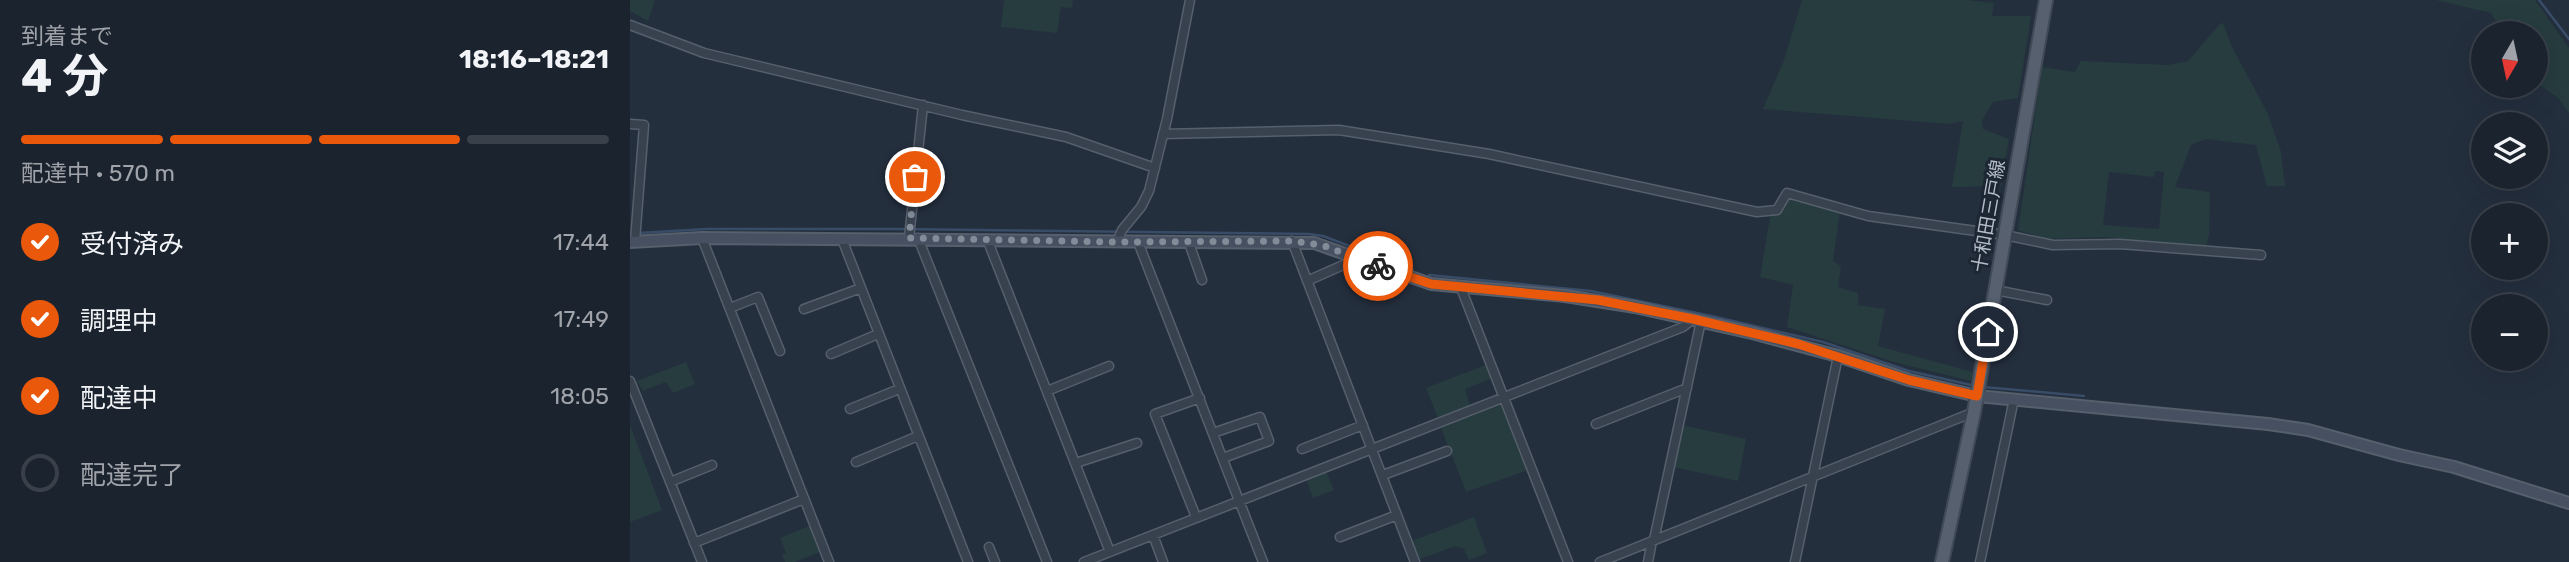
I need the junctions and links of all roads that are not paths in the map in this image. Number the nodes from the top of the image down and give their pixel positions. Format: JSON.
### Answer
{"nodes":[{"id":1,"x":1190,"y":0,"type":"edge"},
{"id":2,"x":2046,"y":0,"type":"edge"},
{"id":3,"x":630,"y":25,"type":"edge"},
{"id":4,"x":923,"y":105,"type":"junction"},
{"id":5,"x":630,"y":124,"type":"edge"},
{"id":6,"x":1163,"y":134,"type":"junction"},
{"id":7,"x":1154,"y":168,"type":"junction"},
{"id":8,"x":912,"y":234,"type":"junction"},
{"id":9,"x":2005,"y":235,"type":"junction"},
{"id":10,"x":1119,"y":236,"type":"junction"},
{"id":11,"x":634,"y":237,"type":"edge"},
{"id":12,"x":702,"y":238,"type":"junction"},
{"id":13,"x":842,"y":239,"type":"junction"},
{"id":14,"x":987,"y":239,"type":"junction"},
{"id":15,"x":1292,"y":241,"type":"junction"},
{"id":16,"x":1138,"y":242,"type":"junction"},
{"id":17,"x":1189,"y":243,"type":"junction"},
{"id":18,"x":2261,"y":255,"type":"dead end"},
{"id":19,"x":1359,"y":258,"type":"junction"},
{"id":20,"x":1202,"y":280,"type":"dead end"},
{"id":21,"x":1307,"y":281,"type":"junction"},
{"id":22,"x":861,"y":288,"type":"junction"},
{"id":23,"x":1461,"y":288,"type":"junction"},
{"id":24,"x":1995,"y":290,"type":"junction"},
{"id":25,"x":2047,"y":300,"type":"dead end"},
{"id":26,"x":730,"y":308,"type":"junction"},
{"id":27,"x":804,"y":309,"type":"dead end"},
{"id":28,"x":1697,"y":320,"type":"junction"},
{"id":29,"x":878,"y":334,"type":"junction"},
{"id":30,"x":780,"y":351,"type":"dead end"},
{"id":31,"x":831,"y":354,"type":"dead end"},
{"id":32,"x":1839,"y":356,"type":"junction"},
{"id":33,"x":1109,"y":366,"type":"dead end"},
{"id":34,"x":630,"y":381,"type":"edge"},
{"id":35,"x":1687,"y":388,"type":"junction"},
{"id":36,"x":900,"y":389,"type":"junction"},
{"id":37,"x":1047,"y":391,"type":"junction"},
{"id":38,"x":1503,"y":396,"type":"junction"},
{"id":39,"x":1977,"y":396,"type":"junction"},
{"id":40,"x":1200,"y":398,"type":"junction"},
{"id":41,"x":2014,"y":399,"type":"junction"},
{"id":42,"x":850,"y":409,"type":"dead end"},
{"id":43,"x":1974,"y":412,"type":"junction"},
{"id":44,"x":1596,"y":424,"type":"dead end"},
{"id":45,"x":1363,"y":425,"type":"junction"},
{"id":46,"x":1213,"y":433,"type":"junction"},
{"id":47,"x":918,"y":436,"type":"junction"},
{"id":48,"x":1137,"y":443,"type":"dead end"},
{"id":49,"x":1302,"y":449,"type":"dead end"},
{"id":50,"x":1372,"y":449,"type":"junction"},
{"id":51,"x":1447,"y":451,"type":"dead end"},
{"id":52,"x":1223,"y":458,"type":"junction"},
{"id":53,"x":856,"y":462,"type":"dead end"},
{"id":54,"x":1076,"y":463,"type":"junction"},
{"id":55,"x":712,"y":465,"type":"dead end"},
{"id":56,"x":1383,"y":475,"type":"junction"},
{"id":57,"x":1813,"y":476,"type":"junction"},
{"id":58,"x":670,"y":482,"type":"junction"},
{"id":59,"x":804,"y":499,"type":"junction"},
{"id":60,"x":1240,"y":500,"type":"junction"},
{"id":61,"x":2569,"y":503,"type":"edge"},
{"id":62,"x":1397,"y":515,"type":"junction"},
{"id":63,"x":1196,"y":517,"type":"junction"},
{"id":64,"x":1153,"y":535,"type":"junction"},
{"id":65,"x":1340,"y":537,"type":"dead end"},
{"id":66,"x":1653,"y":540,"type":"junction"},
{"id":67,"x":694,"y":543,"type":"junction"},
{"id":68,"x":989,"y":547,"type":"dead end"},
{"id":69,"x":1109,"y":552,"type":"junction"},
{"id":70,"x":702,"y":562,"type":"edge"},
{"id":71,"x":829,"y":562,"type":"edge"},
{"id":72,"x":968,"y":562,"type":"edge"},
{"id":73,"x":995,"y":562,"type":"edge"},
{"id":74,"x":1047,"y":562,"type":"edge"},
{"id":75,"x":1084,"y":562,"type":"edge"},
{"id":76,"x":1111,"y":562,"type":"edge"},
{"id":77,"x":1163,"y":562,"type":"edge"},
{"id":78,"x":1263,"y":562,"type":"edge"},
{"id":79,"x":1415,"y":562,"type":"edge"},
{"id":80,"x":1568,"y":562,"type":"edge"},
{"id":81,"x":1600,"y":562,"type":"edge"},
{"id":82,"x":1648,"y":562,"type":"edge"},
{"id":83,"x":1795,"y":562,"type":"edge"},
{"id":84,"x":1942,"y":562,"type":"edge"},
{"id":85,"x":1980,"y":562,"type":"edge"}],
"edges":[{"from":1,"to":6,"type":"street"},
{"from":2,"to":9,"type":"main road","name":"十和田三戸線"},
{"from":3,"to":4,"type":"street"},
{"from":4,"to":7,"type":"street"},
{"from":4,"to":8,"type":"street"},
{"from":5,"to":11,"type":"street"},
{"from":6,"to":7,"type":"street"},
{"from":6,"to":9,"type":"street"},
{"from":7,"to":10,"type":"street"},
{"from":8,"to":13,"type":"street"},
{"from":8,"to":14,"type":"street"},
{"from":8,"to":74,"type":"street"},
{"from":9,"to":18,"type":"street"},
{"from":9,"to":24,"type":"main road","name":"十和田三戸線"},
{"from":10,"to":14,"type":"street"},
{"from":10,"to":16,"type":"street"},
{"from":11,"to":12,"type":"street"},
{"from":12,"to":13,"type":"street"},
{"from":12,"to":26,"type":"street"},
{"from":13,"to":22,"type":"street"},
{"from":14,"to":37,"type":"street"},
{"from":15,"to":17,"type":"street"},
{"from":15,"to":19,"type":"street"},
{"from":15,"to":21,"type":"street"},
{"from":16,"to":17,"type":"street"},
{"from":16,"to":40,"type":"street"},
{"from":17,"to":20,"type":"street"},
{"from":19,"to":21,"type":"street"},
{"from":19,"to":23,"type":"street"},
{"from":21,"to":45,"type":"street"},
{"from":22,"to":27,"type":"street"},
{"from":22,"to":29,"type":"street"},
{"from":23,"to":28,"type":"street"},
{"from":23,"to":38,"type":"street"},
{"from":24,"to":25,"type":"street"},
{"from":24,"to":39,"type":"main road","name":"十和田三戸線"},
{"from":26,"to":30,"type":"street"},
{"from":26,"to":59,"type":"street"},
{"from":28,"to":32,"type":"street"},
{"from":28,"to":35,"type":"street"},
{"from":28,"to":38,"type":"street"},
{"from":29,"to":31,"type":"street"},
{"from":29,"to":36,"type":"street"},
{"from":32,"to":39,"type":"street"},
{"from":32,"to":57,"type":"street"},
{"from":33,"to":37,"type":"street"},
{"from":34,"to":58,"type":"street"},
{"from":35,"to":44,"type":"street"},
{"from":35,"to":66,"type":"street"},
{"from":36,"to":42,"type":"street"},
{"from":36,"to":47,"type":"street"},
{"from":37,"to":54,"type":"street"},
{"from":38,"to":50,"type":"street"},
{"from":38,"to":80,"type":"street"},
{"from":39,"to":41,"type":"street"},
{"from":39,"to":43,"type":"main road","name":"十和田三戸線"},
{"from":40,"to":46,"type":"street"},
{"from":40,"to":63,"type":"street"},
{"from":41,"to":61,"type":"street"},
{"from":41,"to":85,"type":"street"},
{"from":43,"to":57,"type":"street"},
{"from":43,"to":84,"type":"main road","name":"十和田三戸線"},
{"from":45,"to":49,"type":"street"},
{"from":45,"to":50,"type":"street"},
{"from":46,"to":52,"type":"street"},
{"from":46,"to":52,"type":"street"},
{"from":47,"to":53,"type":"street"},
{"from":47,"to":72,"type":"street"},
{"from":48,"to":54,"type":"street"},
{"from":50,"to":56,"type":"street"},
{"from":50,"to":60,"type":"street"},
{"from":51,"to":56,"type":"street"},
{"from":52,"to":60,"type":"street"},
{"from":54,"to":69,"type":"street"},
{"from":55,"to":58,"type":"street"},
{"from":56,"to":62,"type":"street"},
{"from":57,"to":66,"type":"street"},
{"from":57,"to":83,"type":"street"},
{"from":58,"to":67,"type":"street"},
{"from":59,"to":67,"type":"street"},
{"from":59,"to":71,"type":"street"},
{"from":60,"to":63,"type":"street"},
{"from":60,"to":78,"type":"street"},
{"from":62,"to":65,"type":"street"},
{"from":62,"to":79,"type":"street"},
{"from":63,"to":64,"type":"street"},
{"from":64,"to":69,"type":"street"},
{"from":64,"to":77,"type":"street"},
{"from":66,"to":81,"type":"street"},
{"from":66,"to":82,"type":"street"},
{"from":67,"to":70,"type":"street"},
{"from":68,"to":73,"type":"street"},
{"from":69,"to":75,"type":"street"},
{"from":69,"to":76,"type":"street"}]}
